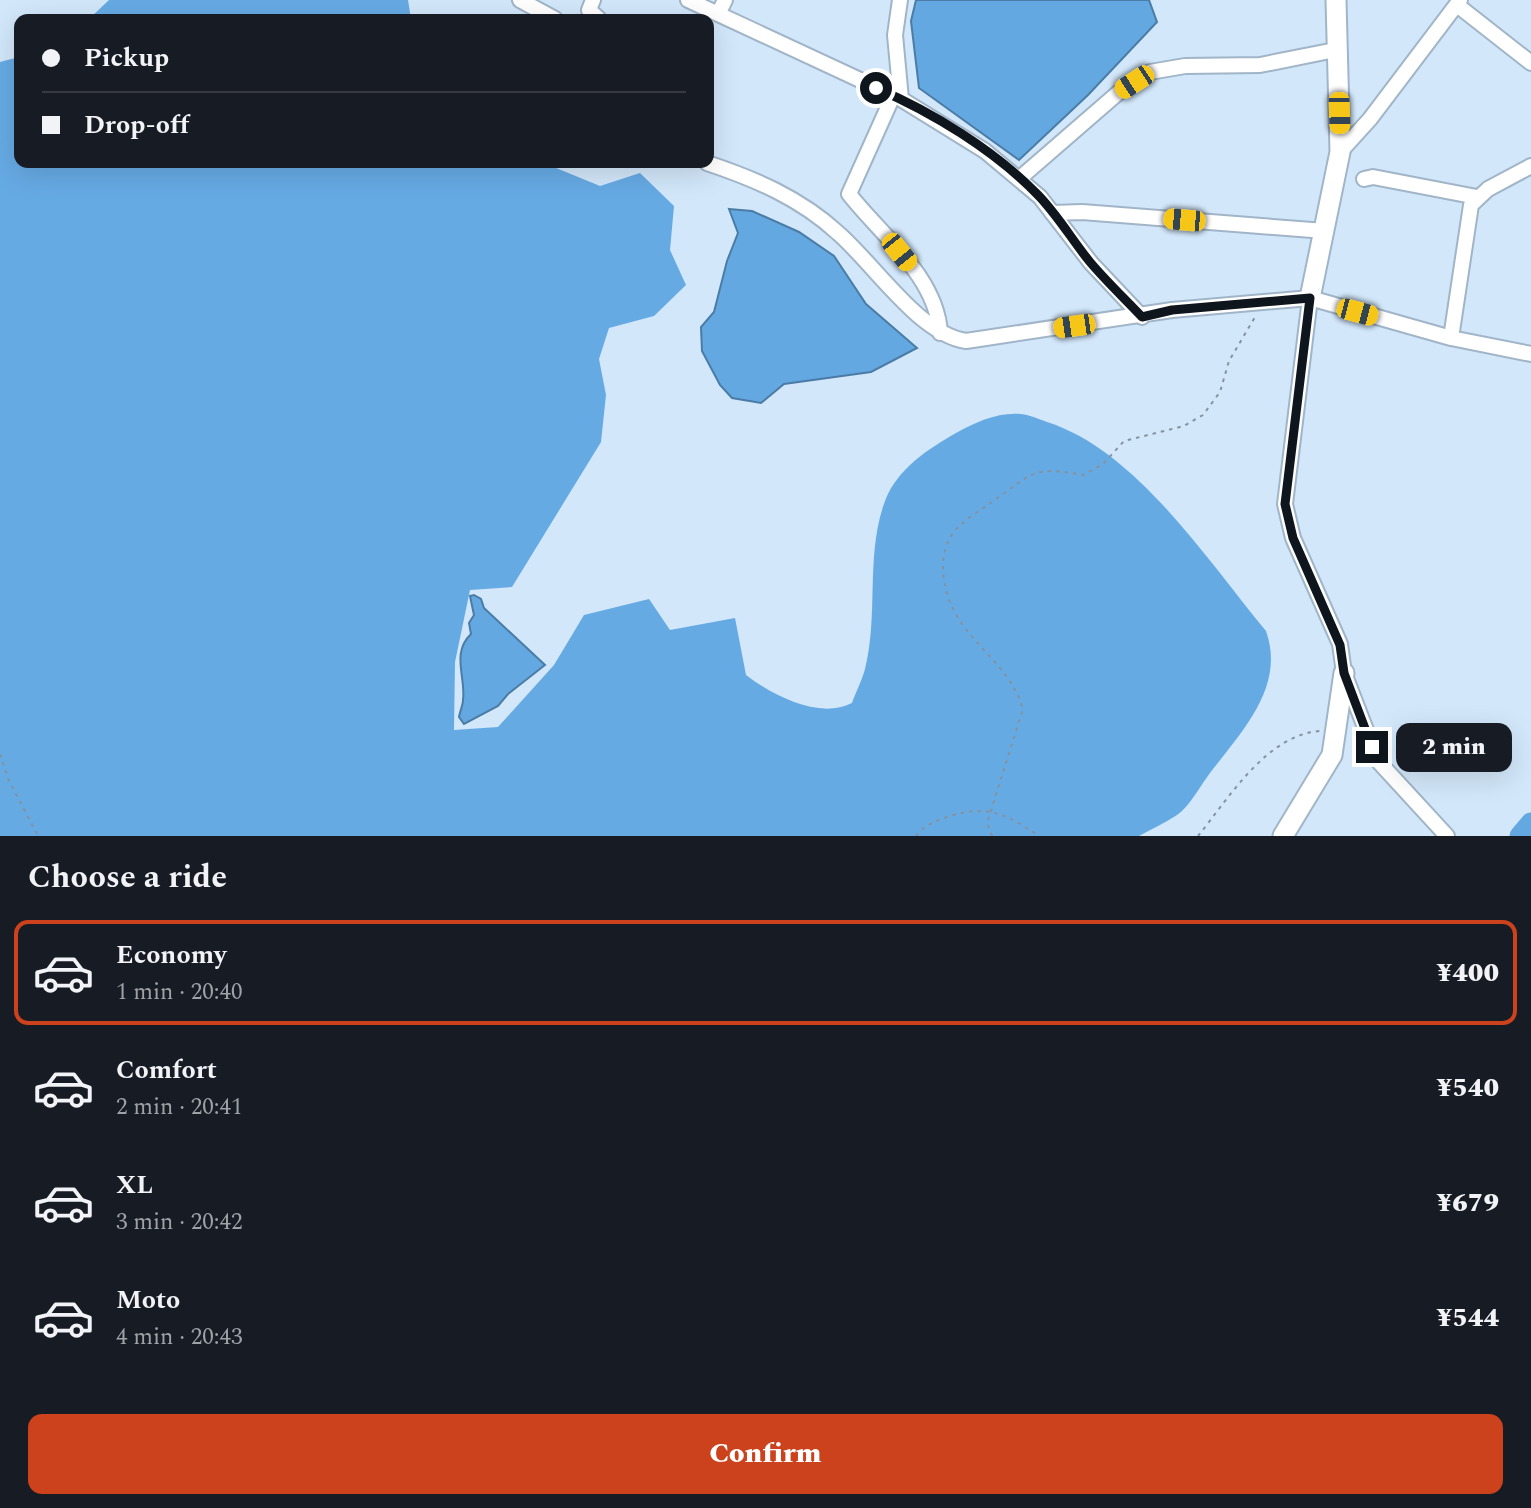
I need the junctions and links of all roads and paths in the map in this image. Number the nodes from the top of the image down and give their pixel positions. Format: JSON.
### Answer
{"nodes":[{"id":1,"x":520,"y":0,"type":"edge"},
{"id":2,"x":688,"y":0,"type":"edge"},
{"id":3,"x":725,"y":0,"type":"edge"},
{"id":4,"x":900,"y":0,"type":"edge"},
{"id":5,"x":1336,"y":0,"type":"edge"},
{"id":6,"x":1459,"y":2,"type":"edge"},
{"id":7,"x":546,"y":14,"type":"edge"},
{"id":8,"x":718,"y":14,"type":"junction"},
{"id":9,"x":1335,"y":50,"type":"junction"},
{"id":10,"x":1531,"y":63,"type":"edge"},
{"id":11,"x":897,"y":97,"type":"junction"},
{"id":12,"x":1340,"y":152,"type":"junction"},
{"id":13,"x":714,"y":165,"type":"edge"},
{"id":14,"x":1531,"y":166,"type":"edge"},
{"id":15,"x":1020,"y":178,"type":"junction"},
{"id":16,"x":1364,"y":179,"type":"dead end"},
{"id":17,"x":1477,"y":197,"type":"junction"},
{"id":18,"x":1052,"y":213,"type":"junction"},
{"id":19,"x":1325,"y":231,"type":"junction"},
{"id":20,"x":1310,"y":298,"type":"junction"},
{"id":21,"x":1264,"y":304,"type":"junction"},
{"id":22,"x":1142,"y":317,"type":"junction"},
{"id":23,"x":940,"y":333,"type":"junction"},
{"id":24,"x":1451,"y":338,"type":"junction"},
{"id":25,"x":1531,"y":354,"type":"edge"},
{"id":26,"x":1344,"y":673,"type":"junction"},
{"id":27,"x":1336,"y":730,"type":"junction"},
{"id":28,"x":0,"y":754,"type":"edge"},
{"id":29,"x":991,"y":812,"type":"junction"},
{"id":30,"x":38,"y":836,"type":"edge"},
{"id":31,"x":916,"y":836,"type":"edge"},
{"id":32,"x":992,"y":836,"type":"edge"},
{"id":33,"x":1039,"y":836,"type":"edge"},
{"id":34,"x":1198,"y":836,"type":"edge"},
{"id":35,"x":1283,"y":836,"type":"edge"},
{"id":36,"x":1447,"y":836,"type":"edge"}],
"edges":[{"from":1,"to":7,"type":"street"},
{"from":2,"to":8,"type":"street"},
{"from":3,"to":8,"type":"street"},
{"from":4,"to":11,"type":"street"},
{"from":5,"to":9,"type":"street"},
{"from":6,"to":10,"type":"street"},
{"from":6,"to":12,"type":"street"},
{"from":8,"to":11,"type":"street"},
{"from":9,"to":12,"type":"street"},
{"from":9,"to":15,"type":"street"},
{"from":11,"to":15,"type":"street"},
{"from":11,"to":23,"type":"street"},
{"from":12,"to":19,"type":"street"},
{"from":13,"to":23,"type":"street"},
{"from":14,"to":17,"type":"street"},
{"from":15,"to":18,"type":"street"},
{"from":16,"to":17,"type":"street"},
{"from":17,"to":24,"type":"street"},
{"from":18,"to":19,"type":"street"},
{"from":18,"to":22,"type":"street"},
{"from":19,"to":20,"type":"street"},
{"from":20,"to":21,"type":"street"},
{"from":20,"to":24,"type":"street"},
{"from":20,"to":26,"type":"street"},
{"from":21,"to":22,"type":"street"},
{"from":21,"to":29,"type":"path"},
{"from":22,"to":23,"type":"street"},
{"from":24,"to":25,"type":"street"},
{"from":26,"to":27,"type":"street"},
{"from":26,"to":36,"type":"street"},
{"from":27,"to":34,"type":"path"},
{"from":27,"to":35,"type":"street"},
{"from":28,"to":30,"type":"path"},
{"from":29,"to":31,"type":"path"},
{"from":29,"to":32,"type":"path"},
{"from":29,"to":33,"type":"path"}]}
